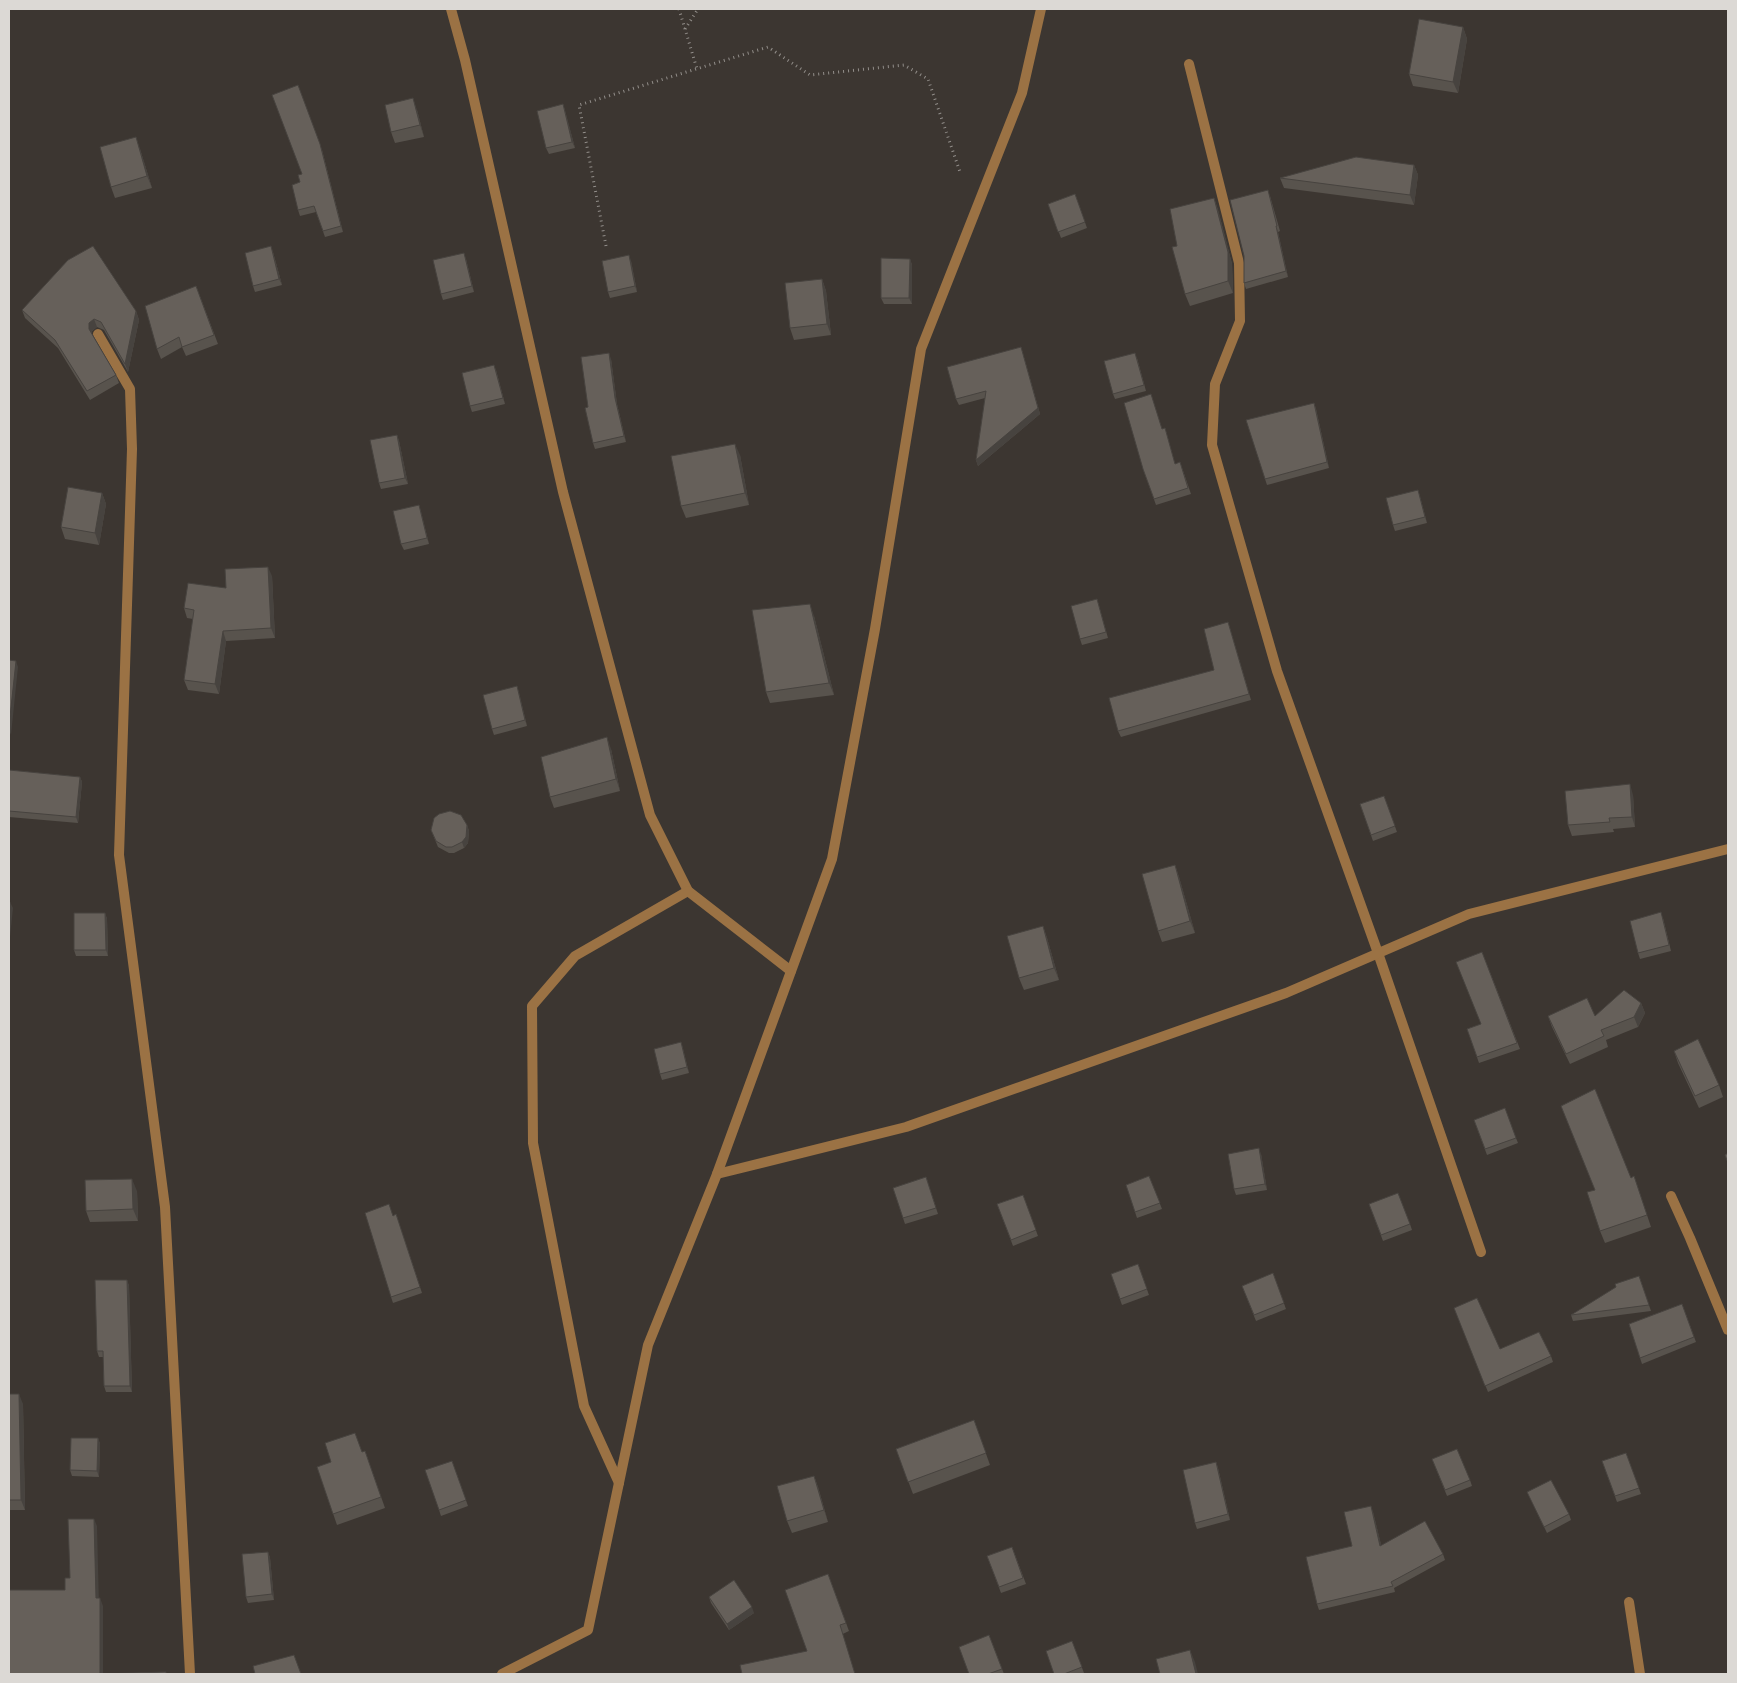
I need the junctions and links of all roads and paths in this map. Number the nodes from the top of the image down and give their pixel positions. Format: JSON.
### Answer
{"nodes":[{"id":1,"x":451,"y":9,"type":"edge"},
{"id":2,"x":679,"y":9,"type":"edge"},
{"id":3,"x":698,"y":9,"type":"edge"},
{"id":4,"x":1041,"y":9,"type":"edge"},
{"id":5,"x":685,"y":30,"type":"junction"},
{"id":6,"x":1188,"y":64,"type":"dead end"},
{"id":7,"x":697,"y":69,"type":"junction"},
{"id":8,"x":960,"y":172,"type":"dead end"},
{"id":9,"x":606,"y":246,"type":"dead end"},
{"id":10,"x":98,"y":334,"type":"edge"},
{"id":11,"x":1728,"y":849,"type":"edge"},
{"id":12,"x":688,"y":891,"type":"junction"},
{"id":13,"x":1378,"y":953,"type":"junction"},
{"id":14,"x":792,"y":971,"type":"junction"},
{"id":15,"x":717,"y":1174,"type":"junction"},
{"id":16,"x":1671,"y":1196,"type":"dead end"},
{"id":17,"x":1481,"y":1252,"type":"dead end"},
{"id":18,"x":1728,"y":1330,"type":"edge"},
{"id":19,"x":619,"y":1483,"type":"junction"},
{"id":20,"x":1629,"y":1602,"type":"dead end"},
{"id":21,"x":190,"y":1674,"type":"edge"},
{"id":22,"x":502,"y":1674,"type":"edge"},
{"id":23,"x":1640,"y":1674,"type":"edge"}],
"edges":[{"from":1,"to":12,"type":"street"},
{"from":2,"to":5,"type":"path"},
{"from":3,"to":5,"type":"path"},
{"from":4,"to":14,"type":"street"},
{"from":5,"to":7,"type":"path"},
{"from":6,"to":13,"type":"street"},
{"from":7,"to":8,"type":"path"},
{"from":7,"to":9,"type":"path"},
{"from":10,"to":21,"type":"street"},
{"from":11,"to":13,"type":"street"},
{"from":12,"to":14,"type":"street"},
{"from":12,"to":19,"type":"street"},
{"from":13,"to":15,"type":"street"},
{"from":13,"to":17,"type":"street"},
{"from":14,"to":15,"type":"street"},
{"from":15,"to":19,"type":"street"},
{"from":16,"to":18,"type":"street"},
{"from":19,"to":22,"type":"street"},
{"from":20,"to":23,"type":"street"}]}
